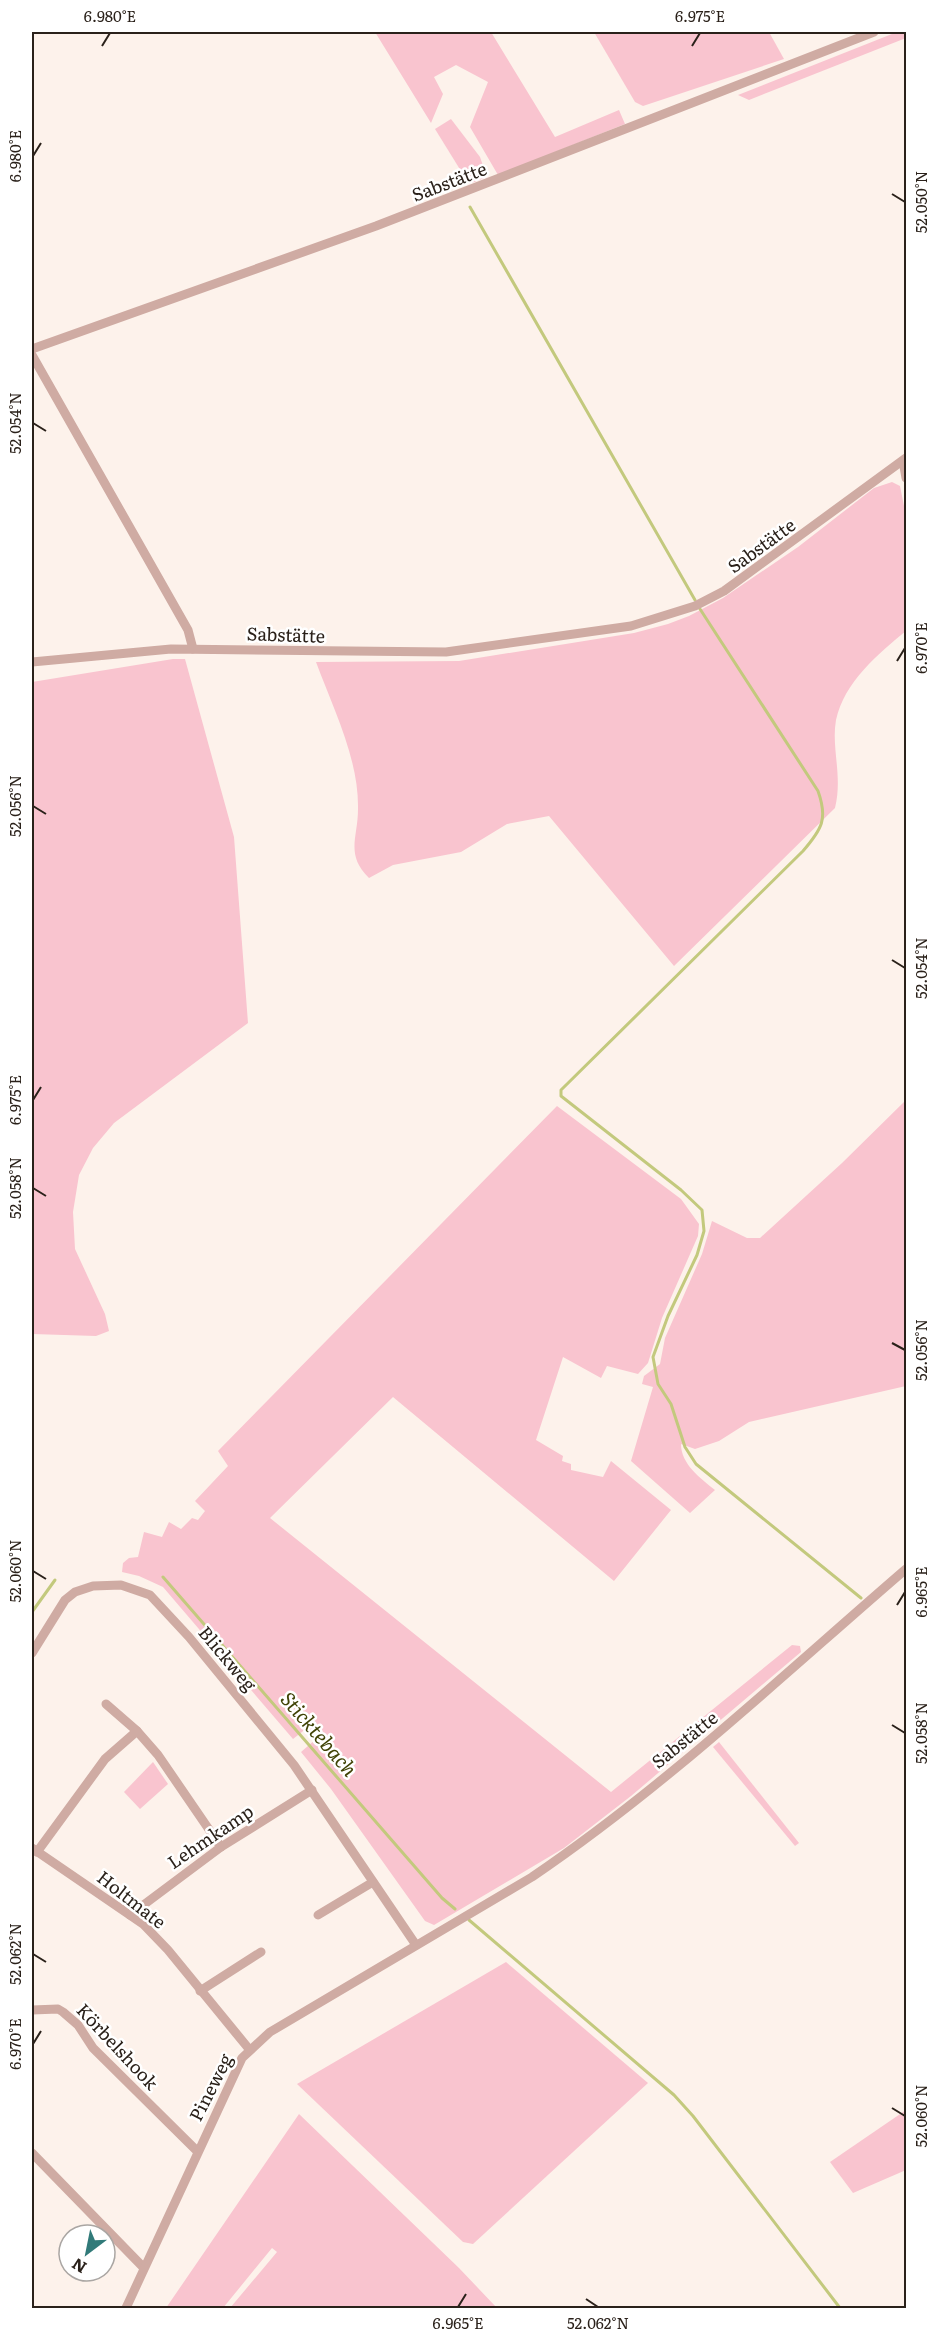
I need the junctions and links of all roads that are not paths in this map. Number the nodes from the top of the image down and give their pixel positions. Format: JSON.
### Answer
{"nodes":[{"id":1,"x":874,"y":32,"type":"edge"},
{"id":2,"x":32,"y":349,"type":"edge"},
{"id":3,"x":32,"y":355,"type":"edge"},
{"id":4,"x":905,"y":459,"type":"edge"},
{"id":5,"x":906,"y":478,"type":"edge"},
{"id":6,"x":193,"y":649,"type":"junction"},
{"id":7,"x":32,"y":662,"type":"edge"},
{"id":8,"x":906,"y":1569,"type":"edge"},
{"id":9,"x":32,"y":1653,"type":"edge"},
{"id":10,"x":106,"y":1704,"type":"dead end"},
{"id":11,"x":137,"y":1731,"type":"junction"},
{"id":12,"x":312,"y":1790,"type":"junction"},
{"id":13,"x":221,"y":1847,"type":"junction"},
{"id":14,"x":34,"y":1850,"type":"edge"},
{"id":15,"x":373,"y":1882,"type":"junction"},
{"id":16,"x":467,"y":1914,"type":"joint"},
{"id":17,"x":130,"y":1915,"type":"junction"},
{"id":18,"x":318,"y":1916,"type":"dead end"},
{"id":19,"x":416,"y":1945,"type":"junction"},
{"id":20,"x":261,"y":1952,"type":"dead end"},
{"id":21,"x":200,"y":1991,"type":"junction"},
{"id":22,"x":32,"y":2010,"type":"edge"},
{"id":23,"x":249,"y":2049,"type":"junction"},
{"id":24,"x":197,"y":2151,"type":"junction"},
{"id":25,"x":32,"y":2153,"type":"edge"},
{"id":26,"x":143,"y":2267,"type":"junction"},
{"id":27,"x":126,"y":2308,"type":"edge"}],
"edges":[{"from":1,"to":2,"type":"street","name":"Sabstätte"},
{"from":3,"to":6,"type":"street"},
{"from":4,"to":5,"type":"street","name":"Sabstätte"},
{"from":4,"to":6,"type":"street","name":"Sabstätte"},
{"from":6,"to":7,"type":"street","name":"Sabstätte"},
{"from":8,"to":16,"type":"street","name":"Sabstätte"},
{"from":9,"to":12,"type":"street","name":"Blickweg"},
{"from":10,"to":11,"type":"street"},
{"from":11,"to":13,"type":"street"},
{"from":11,"to":14,"type":"street"},
{"from":12,"to":13,"type":"street","name":"Lehmkamp"},
{"from":12,"to":15,"type":"street","name":"Blickweg"},
{"from":13,"to":17,"type":"street","name":"Lehmkamp"},
{"from":14,"to":17,"type":"street","name":"Holtmate"},
{"from":15,"to":18,"type":"street"},
{"from":15,"to":19,"type":"street","name":"Blickweg"},
{"from":16,"to":19,"type":"street","name":"Pineweg"},
{"from":17,"to":21,"type":"street","name":"Holtmate"},
{"from":19,"to":23,"type":"street","name":"Pineweg"},
{"from":20,"to":21,"type":"street"},
{"from":21,"to":23,"type":"street","name":"Holtmate"},
{"from":22,"to":24,"type":"street","name":"Körbelshook"},
{"from":23,"to":24,"type":"street","name":"Pineweg"},
{"from":24,"to":26,"type":"street","name":"Pineweg"},
{"from":25,"to":26,"type":"street"},
{"from":26,"to":27,"type":"street","name":"Pineweg"}]}
